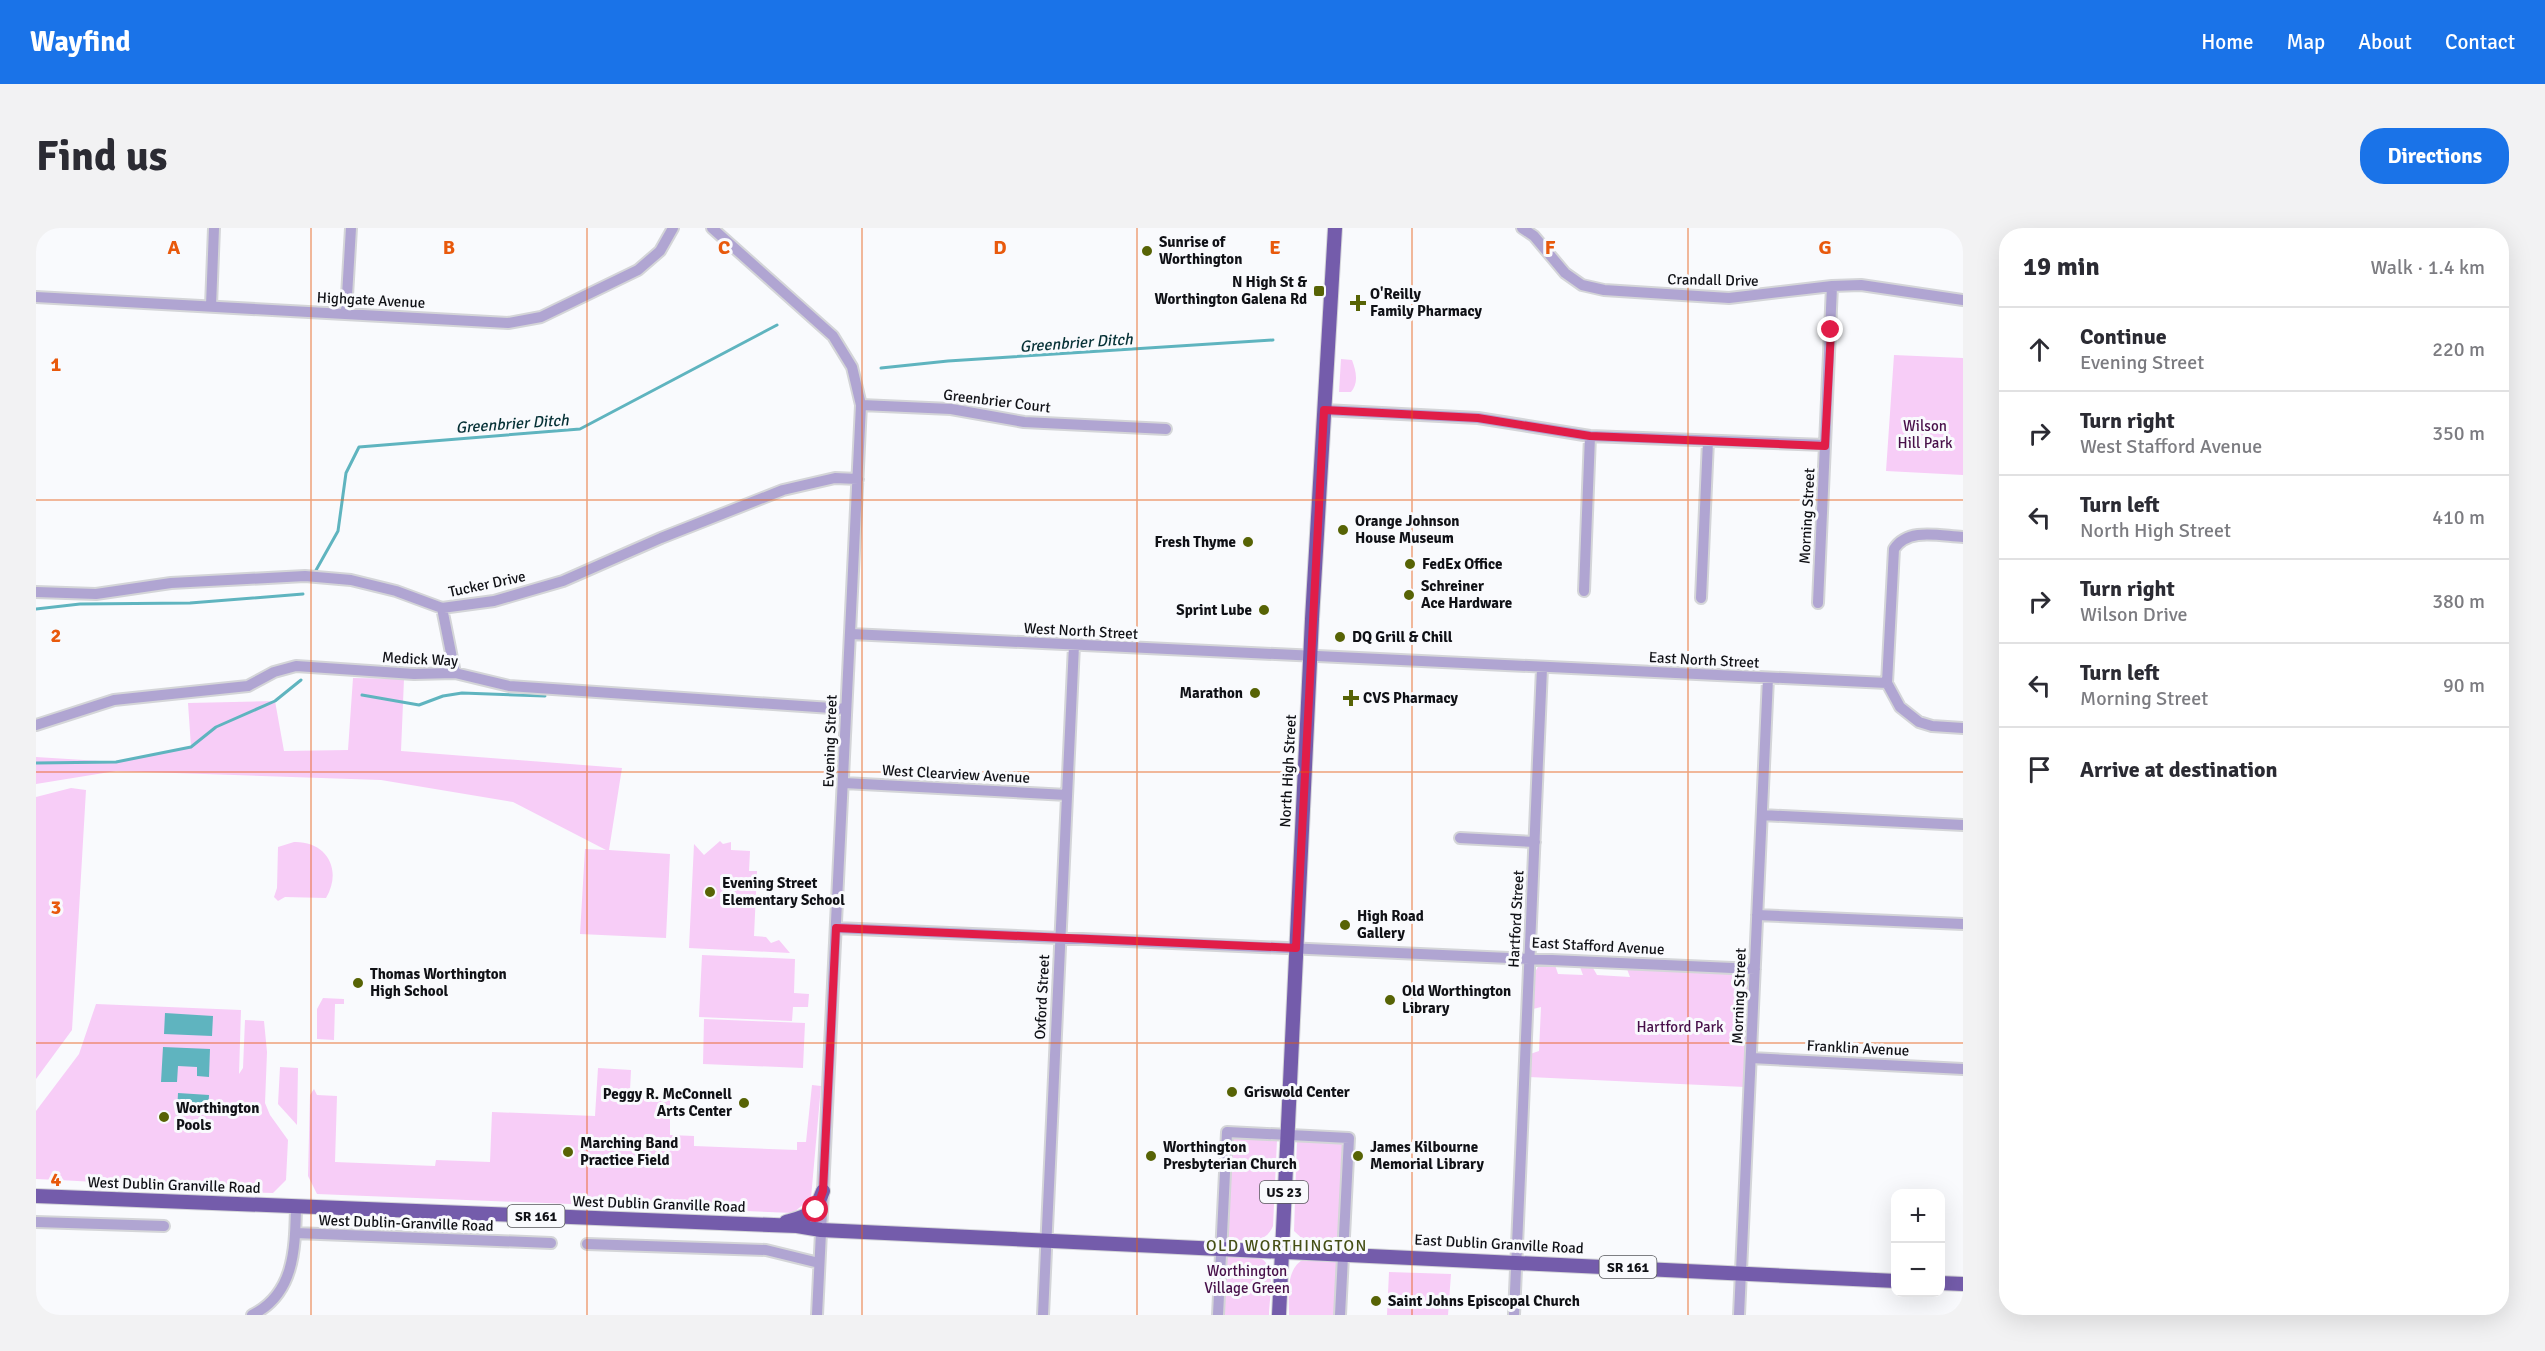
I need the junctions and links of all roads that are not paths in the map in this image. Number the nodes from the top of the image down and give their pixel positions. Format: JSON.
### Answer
{"nodes":[{"id":1,"x":214,"y":228,"type":"edge"},
{"id":2,"x":351,"y":228,"type":"edge"},
{"id":3,"x":673,"y":228,"type":"edge"},
{"id":4,"x":712,"y":228,"type":"edge"},
{"id":5,"x":1335,"y":228,"type":"edge"},
{"id":6,"x":1522,"y":228,"type":"edge"},
{"id":7,"x":1832,"y":286,"type":"junction"},
{"id":8,"x":36,"y":297,"type":"edge"},
{"id":9,"x":1963,"y":300,"type":"edge"},
{"id":10,"x":211,"y":306,"type":"junction"},
{"id":11,"x":346,"y":313,"type":"junction"},
{"id":12,"x":861,"y":405,"type":"junction"},
{"id":13,"x":1324,"y":410,"type":"junction"},
{"id":14,"x":1166,"y":429,"type":"dead end"},
{"id":15,"x":1590,"y":436,"type":"junction"},
{"id":16,"x":1708,"y":441,"type":"junction"},
{"id":17,"x":1825,"y":446,"type":"junction"},
{"id":18,"x":858,"y":479,"type":"junction"},
{"id":19,"x":1963,"y":537,"type":"edge"},
{"id":20,"x":1584,"y":591,"type":"dead end"},
{"id":21,"x":36,"y":592,"type":"edge"},
{"id":22,"x":1701,"y":598,"type":"dead end"},
{"id":23,"x":1818,"y":603,"type":"dead end"},
{"id":24,"x":442,"y":608,"type":"junction"},
{"id":25,"x":851,"y":634,"type":"junction"},
{"id":26,"x":1074,"y":645,"type":"junction"},
{"id":27,"x":1311,"y":657,"type":"junction"},
{"id":28,"x":1542,"y":668,"type":"junction"},
{"id":29,"x":455,"y":673,"type":"junction"},
{"id":30,"x":1768,"y":678,"type":"junction"},
{"id":31,"x":1887,"y":683,"type":"junction"},
{"id":32,"x":846,"y":709,"type":"junction"},
{"id":33,"x":36,"y":725,"type":"edge"},
{"id":34,"x":1963,"y":728,"type":"edge"},
{"id":35,"x":844,"y":783,"type":"junction"},
{"id":36,"x":1066,"y":795,"type":"junction"},
{"id":37,"x":1762,"y":815,"type":"junction"},
{"id":38,"x":1963,"y":825,"type":"edge"},
{"id":39,"x":1460,"y":838,"type":"dead end"},
{"id":40,"x":1534,"y":842,"type":"junction"},
{"id":41,"x":1757,"y":915,"type":"junction"},
{"id":42,"x":1963,"y":924,"type":"edge"},
{"id":43,"x":836,"y":928,"type":"junction"},
{"id":44,"x":1060,"y":939,"type":"junction"},
{"id":45,"x":1296,"y":948,"type":"junction"},
{"id":46,"x":1529,"y":958,"type":"junction"},
{"id":47,"x":1755,"y":969,"type":"junction"},
{"id":48,"x":1751,"y":1058,"type":"junction"},
{"id":49,"x":1963,"y":1069,"type":"edge"},
{"id":50,"x":1287,"y":1135,"type":"junction"},
{"id":51,"x":823,"y":1191,"type":"junction"},
{"id":52,"x":36,"y":1196,"type":"edge"},
{"id":53,"x":296,"y":1207,"type":"junction"},
{"id":54,"x":36,"y":1222,"type":"edge"},
{"id":55,"x":775,"y":1225,"type":"junction"},
{"id":56,"x":164,"y":1226,"type":"dead end"},
{"id":57,"x":821,"y":1230,"type":"junction"},
{"id":58,"x":295,"y":1233,"type":"junction"},
{"id":59,"x":1046,"y":1240,"type":"junction"},
{"id":60,"x":551,"y":1244,"type":"dead end"},
{"id":61,"x":586,"y":1244,"type":"dead end"},
{"id":62,"x":1221,"y":1247,"type":"junction"},
{"id":63,"x":1281,"y":1250,"type":"junction"},
{"id":64,"x":1343,"y":1253,"type":"junction"},
{"id":65,"x":1516,"y":1261,"type":"junction"},
{"id":66,"x":819,"y":1263,"type":"junction"},
{"id":67,"x":1741,"y":1272,"type":"junction"},
{"id":68,"x":1891,"y":1281,"type":"edge"},
{"id":69,"x":1945,"y":1283,"type":"edge"},
{"id":70,"x":1963,"y":1284,"type":"edge"},
{"id":71,"x":258,"y":1314,"type":"edge"},
{"id":72,"x":817,"y":1315,"type":"edge"},
{"id":73,"x":1043,"y":1315,"type":"edge"},
{"id":74,"x":1218,"y":1315,"type":"edge"},
{"id":75,"x":1279,"y":1315,"type":"edge"},
{"id":76,"x":1340,"y":1315,"type":"edge"},
{"id":77,"x":1514,"y":1315,"type":"edge"},
{"id":78,"x":1738,"y":1315,"type":"edge"}],
"edges":[{"from":1,"to":10,"type":"street"},
{"from":2,"to":11,"type":"street"},
{"from":3,"to":11,"type":"street","name":"Highgate Avenue"},
{"from":4,"to":12,"type":"street","name":"Evening Street"},
{"from":5,"to":13,"type":"main road","name":"North High Street","number":"US 23"},
{"from":6,"to":7,"type":"street","name":"Crandall Drive"},
{"from":7,"to":9,"type":"street","name":"Crandall Drive"},
{"from":7,"to":17,"type":"street","name":"Morning Street"},
{"from":8,"to":10,"type":"street","name":"Highgate Avenue"},
{"from":10,"to":11,"type":"street","name":"Highgate Avenue"},
{"from":12,"to":14,"type":"street","name":"Greenbrier Court"},
{"from":12,"to":18,"type":"street","name":"Evening Street"},
{"from":13,"to":15,"type":"street"},
{"from":13,"to":27,"type":"main road","name":"North High Street","number":"US 23"},
{"from":15,"to":16,"type":"street"},
{"from":15,"to":20,"type":"street"},
{"from":16,"to":17,"type":"street"},
{"from":16,"to":22,"type":"street"},
{"from":17,"to":23,"type":"street","name":"Morning Street"},
{"from":18,"to":24,"type":"street","name":"Tucker Drive"},
{"from":18,"to":25,"type":"street","name":"Evening Street"},
{"from":19,"to":31,"type":"street"},
{"from":21,"to":24,"type":"street","name":"Tucker Drive"},
{"from":24,"to":29,"type":"street"},
{"from":25,"to":26,"type":"street","name":"West North Street"},
{"from":25,"to":32,"type":"street","name":"Evening Street"},
{"from":26,"to":27,"type":"street","name":"West North Street"},
{"from":26,"to":36,"type":"street","name":"Oxford Street"},
{"from":27,"to":28,"type":"street","name":"East North Street"},
{"from":27,"to":45,"type":"main road","name":"North High Street","number":"US 23"},
{"from":28,"to":30,"type":"street","name":"East North Street"},
{"from":28,"to":40,"type":"street","name":"Hartford Street"},
{"from":29,"to":32,"type":"street","name":"Medick Way"},
{"from":29,"to":33,"type":"street","name":"Medick Way"},
{"from":30,"to":31,"type":"street","name":"East North Street"},
{"from":30,"to":37,"type":"street","name":"Morning Street"},
{"from":31,"to":34,"type":"street"},
{"from":32,"to":35,"type":"street","name":"Evening Street"},
{"from":35,"to":36,"type":"street","name":"West Clearview Avenue"},
{"from":35,"to":43,"type":"street","name":"Evening Street"},
{"from":36,"to":44,"type":"street","name":"Oxford Street"},
{"from":37,"to":38,"type":"street"},
{"from":37,"to":41,"type":"street","name":"Morning Street"},
{"from":39,"to":40,"type":"street"},
{"from":40,"to":46,"type":"street","name":"Hartford Street"},
{"from":41,"to":42,"type":"street"},
{"from":41,"to":47,"type":"street","name":"Morning Street"},
{"from":43,"to":44,"type":"street","name":"East Stafford Avenue"},
{"from":43,"to":51,"type":"street","name":"Evening Street"},
{"from":44,"to":45,"type":"street","name":"East Stafford Avenue"},
{"from":44,"to":59,"type":"street","name":"Oxford Street"},
{"from":45,"to":46,"type":"street","name":"East Stafford Avenue"},
{"from":45,"to":50,"type":"main road","name":"North High Street","number":"US 23"},
{"from":46,"to":47,"type":"street","name":"East Stafford Avenue"},
{"from":46,"to":65,"type":"street","name":"Hartford Street"},
{"from":47,"to":48,"type":"street","name":"Morning Street"},
{"from":48,"to":49,"type":"street","name":"Franklin Avenue"},
{"from":48,"to":67,"type":"street","name":"Morning Street"},
{"from":50,"to":62,"type":"street"},
{"from":50,"to":63,"type":"main road","name":"North High Street","number":"US 23"},
{"from":50,"to":64,"type":"street"},
{"from":51,"to":55,"type":"main road"},
{"from":51,"to":57,"type":"street","name":"Evening Street"},
{"from":52,"to":53,"type":"main road","name":"West Dublin Granville Road","number":"SR 161"},
{"from":53,"to":55,"type":"main road","name":"West Dublin Granville Road","number":"SR 161"},
{"from":53,"to":58,"type":"street"},
{"from":54,"to":56,"type":"street"},
{"from":55,"to":57,"type":"main road","name":"West Dublin Granville Road","number":"SR 161"},
{"from":57,"to":59,"type":"main road","name":"West Dublin Granville Road","number":"SR 161"},
{"from":57,"to":66,"type":"street","name":"Evening Street"},
{"from":58,"to":60,"type":"street","name":"West Dublin-Granville Road"},
{"from":58,"to":71,"type":"street"},
{"from":59,"to":62,"type":"main road","name":"West Dublin Granville Road","number":"SR 161"},
{"from":59,"to":73,"type":"street","name":"Oxford Street"},
{"from":61,"to":66,"type":"street"},
{"from":62,"to":63,"type":"main road","name":"West Dublin Granville Road","number":"SR 161"},
{"from":62,"to":74,"type":"street"},
{"from":63,"to":64,"type":"main road","name":"East Dublin Granville Road","number":"SR 161"},
{"from":63,"to":75,"type":"main road","name":"North High Street","number":"US 23"},
{"from":64,"to":65,"type":"main road","name":"East Dublin Granville Road","number":"SR 161"},
{"from":64,"to":76,"type":"street"},
{"from":65,"to":67,"type":"main road","name":"East Dublin Granville Road","number":"SR 161"},
{"from":65,"to":77,"type":"street","name":"Hartford Street"},
{"from":66,"to":72,"type":"street","name":"Evening Street"},
{"from":67,"to":68,"type":"main road","name":"East Dublin Granville Road","number":"SR 161"},
{"from":67,"to":78,"type":"street","name":"Morning Street"},
{"from":69,"to":70,"type":"main road"}]}
